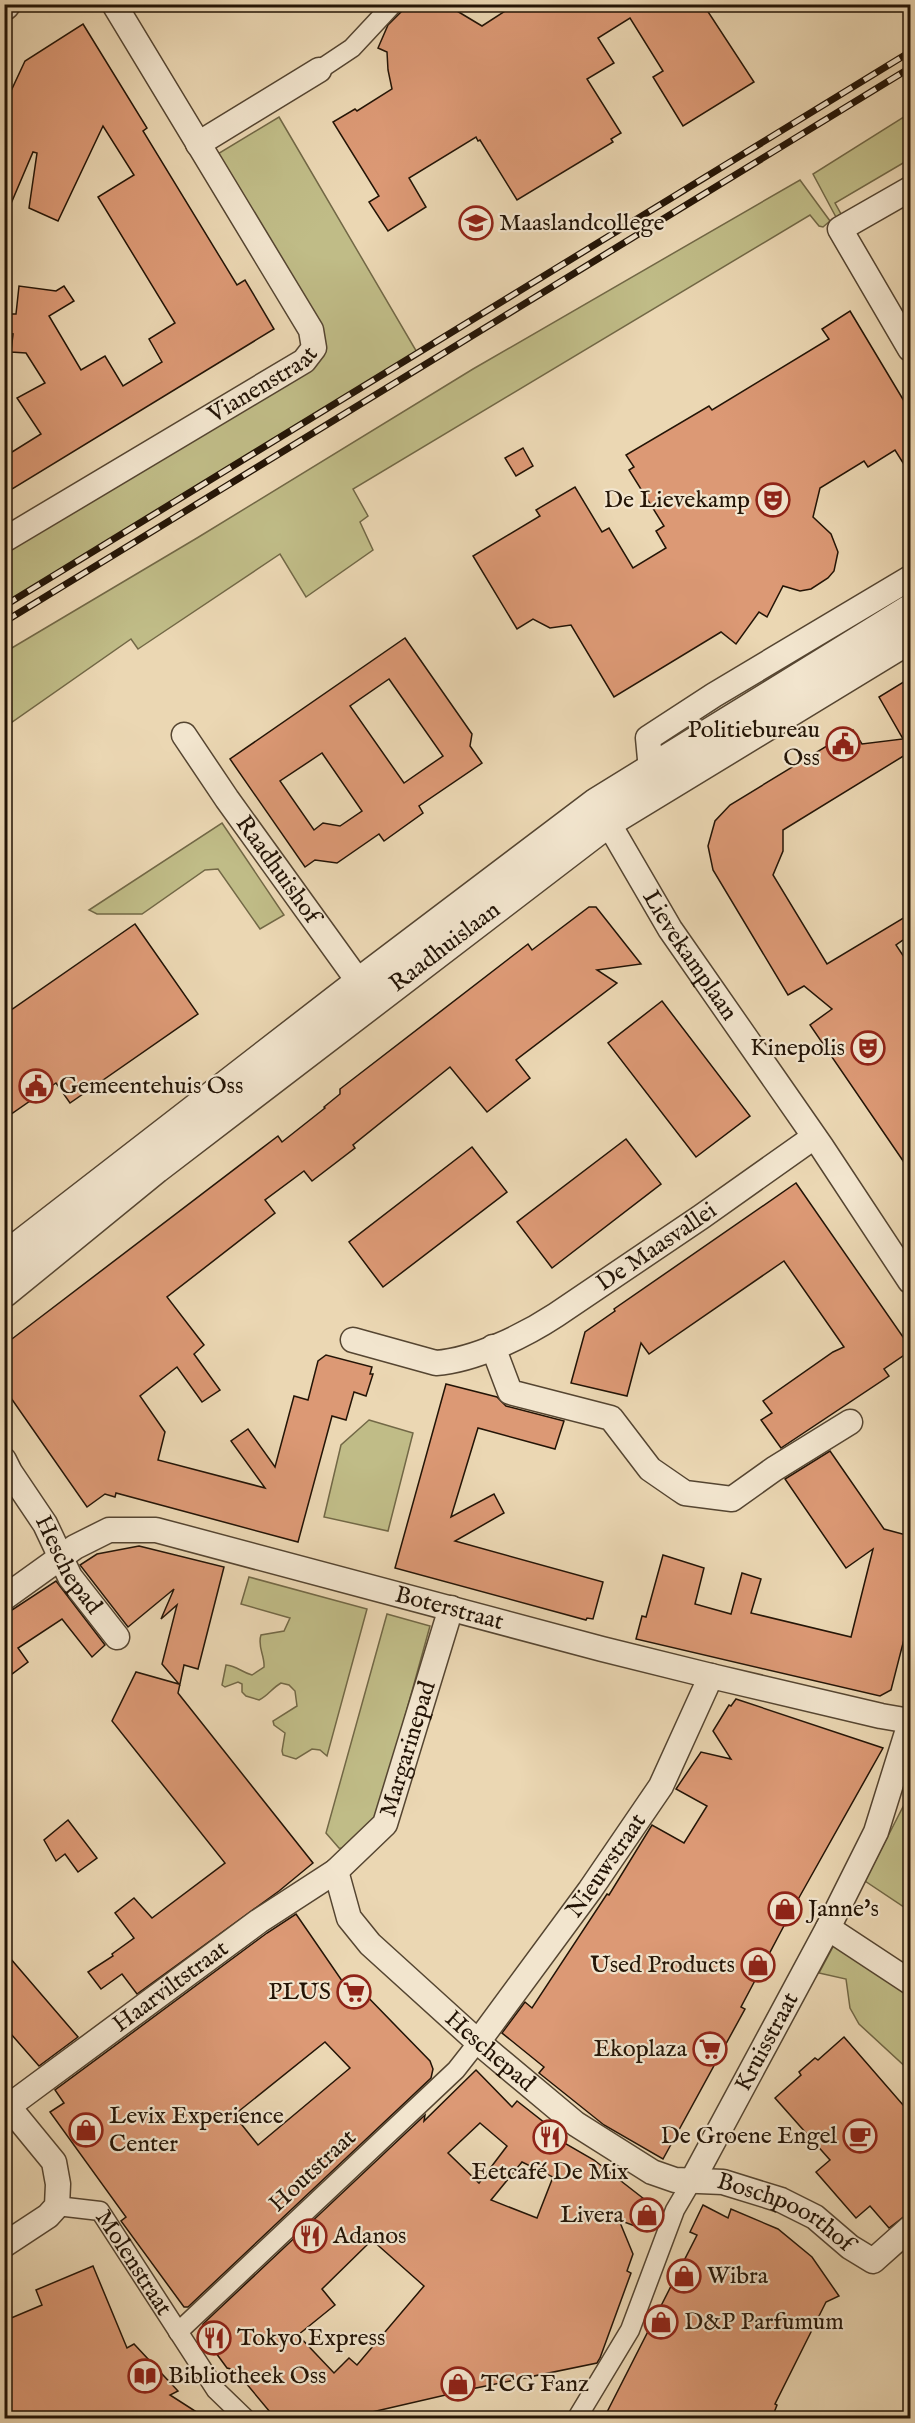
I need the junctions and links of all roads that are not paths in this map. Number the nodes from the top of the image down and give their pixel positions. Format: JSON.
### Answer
{"nodes":[{"id":1,"x":114,"y":4,"type":"edge"},
{"id":2,"x":393,"y":4,"type":"edge"},
{"id":3,"x":319,"y":70,"type":"joint"},
{"id":4,"x":198,"y":144,"type":"junction"},
{"id":5,"x":910,"y":189,"type":"edge"},
{"id":6,"x":910,"y":349,"type":"edge"},
{"id":7,"x":4,"y":540,"type":"edge"},
{"id":8,"x":910,"y":578,"type":"edge"},
{"id":9,"x":910,"y":610,"type":"edge"},
{"id":10,"x":910,"y":638,"type":"edge"},
{"id":11,"x":184,"y":735,"type":"dead end"},
{"id":12,"x":651,"y":770,"type":"junction"},
{"id":13,"x":602,"y":813,"type":"junction"},
{"id":14,"x":366,"y":992,"type":"junction"},
{"id":15,"x":814,"y":1137,"type":"junction"},
{"id":16,"x":4,"y":1258,"type":"edge"},
{"id":17,"x":910,"y":1281,"type":"edge"},
{"id":18,"x":4,"y":1292,"type":"edge"},
{"id":19,"x":353,"y":1340,"type":"dead end"},
{"id":20,"x":493,"y":1347,"type":"junction"},
{"id":21,"x":850,"y":1422,"type":"dead end"},
{"id":22,"x":4,"y":1460,"type":"edge"},
{"id":23,"x":62,"y":1557,"type":"junction"},
{"id":24,"x":4,"y":1598,"type":"edge"},
{"id":25,"x":451,"y":1608,"type":"junction"},
{"id":26,"x":117,"y":1637,"type":"dead end"},
{"id":27,"x":711,"y":1676,"type":"junction"},
{"id":28,"x":910,"y":1722,"type":"edge"},
{"id":29,"x":336,"y":1872,"type":"junction"},
{"id":30,"x":828,"y":1928,"type":"junction"},
{"id":31,"x":910,"y":1982,"type":"edge"},
{"id":32,"x":478,"y":2042,"type":"junction"},
{"id":33,"x":7,"y":2104,"type":"edge"},
{"id":34,"x":692,"y":2181,"type":"junction"},
{"id":35,"x":57,"y":2206,"type":"junction"},
{"id":36,"x":910,"y":2228,"type":"edge"},
{"id":37,"x":4,"y":2246,"type":"edge"},
{"id":38,"x":178,"y":2332,"type":"junction"},
{"id":39,"x":245,"y":2418,"type":"edge"},
{"id":40,"x":577,"y":2418,"type":"edge"}],
"edges":[{"from":1,"to":4,"type":"street","name":"Vianenstraat"},
{"from":2,"to":3,"type":"street"},
{"from":3,"to":4,"type":"street"},
{"from":4,"to":7,"type":"street","name":"Vianenstraat"},
{"from":5,"to":6,"type":"street"},
{"from":8,"to":12,"type":"street"},
{"from":9,"to":12,"type":"street","name":"Raadhuislaan"},
{"from":10,"to":13,"type":"street","name":"Raadhuislaan"},
{"from":11,"to":14,"type":"street","name":"Raadhuishof"},
{"from":12,"to":13,"type":"street","name":"Raadhuislaan"},
{"from":13,"to":14,"type":"street","name":"Raadhuislaan"},
{"from":13,"to":15,"type":"street","name":"Lievekamplaan"},
{"from":14,"to":16,"type":"street","name":"Raadhuislaan"},
{"from":14,"to":18,"type":"street","name":"Raadhuislaan"},
{"from":15,"to":17,"type":"street","name":"Lievekamplaan"},
{"from":15,"to":20,"type":"street","name":"De Maasvallei"},
{"from":19,"to":20,"type":"street","name":"De Maasvallei"},
{"from":20,"to":21,"type":"street"},
{"from":22,"to":23,"type":"street","name":"Heschepad"},
{"from":23,"to":24,"type":"street","name":"Boterstraat"},
{"from":23,"to":25,"type":"street","name":"Boterstraat"},
{"from":23,"to":26,"type":"street","name":"Heschepad"},
{"from":25,"to":27,"type":"street","name":"Boterstraat"},
{"from":25,"to":29,"type":"street","name":"Margarinepad"},
{"from":27,"to":28,"type":"street","name":"Boterstraat"},
{"from":27,"to":32,"type":"street","name":"Nieuwstraat"},
{"from":28,"to":30,"type":"street","name":"Kruisstraat"},
{"from":29,"to":32,"type":"street","name":"Heschepad"},
{"from":29,"to":33,"type":"street","name":"Haarviltstraat"},
{"from":30,"to":31,"type":"street"},
{"from":30,"to":34,"type":"street","name":"Kruisstraat"},
{"from":32,"to":34,"type":"street","name":"Heschepad"},
{"from":32,"to":38,"type":"street","name":"Houtstraat"},
{"from":33,"to":35,"type":"street","name":"Molenstraat"},
{"from":34,"to":36,"type":"street","name":"Boschpoorthof"},
{"from":34,"to":40,"type":"street","name":"Kruisstraat"},
{"from":35,"to":37,"type":"street"},
{"from":35,"to":38,"type":"street","name":"Molenstraat"},
{"from":38,"to":39,"type":"street","name":"Molenstraat"}]}
